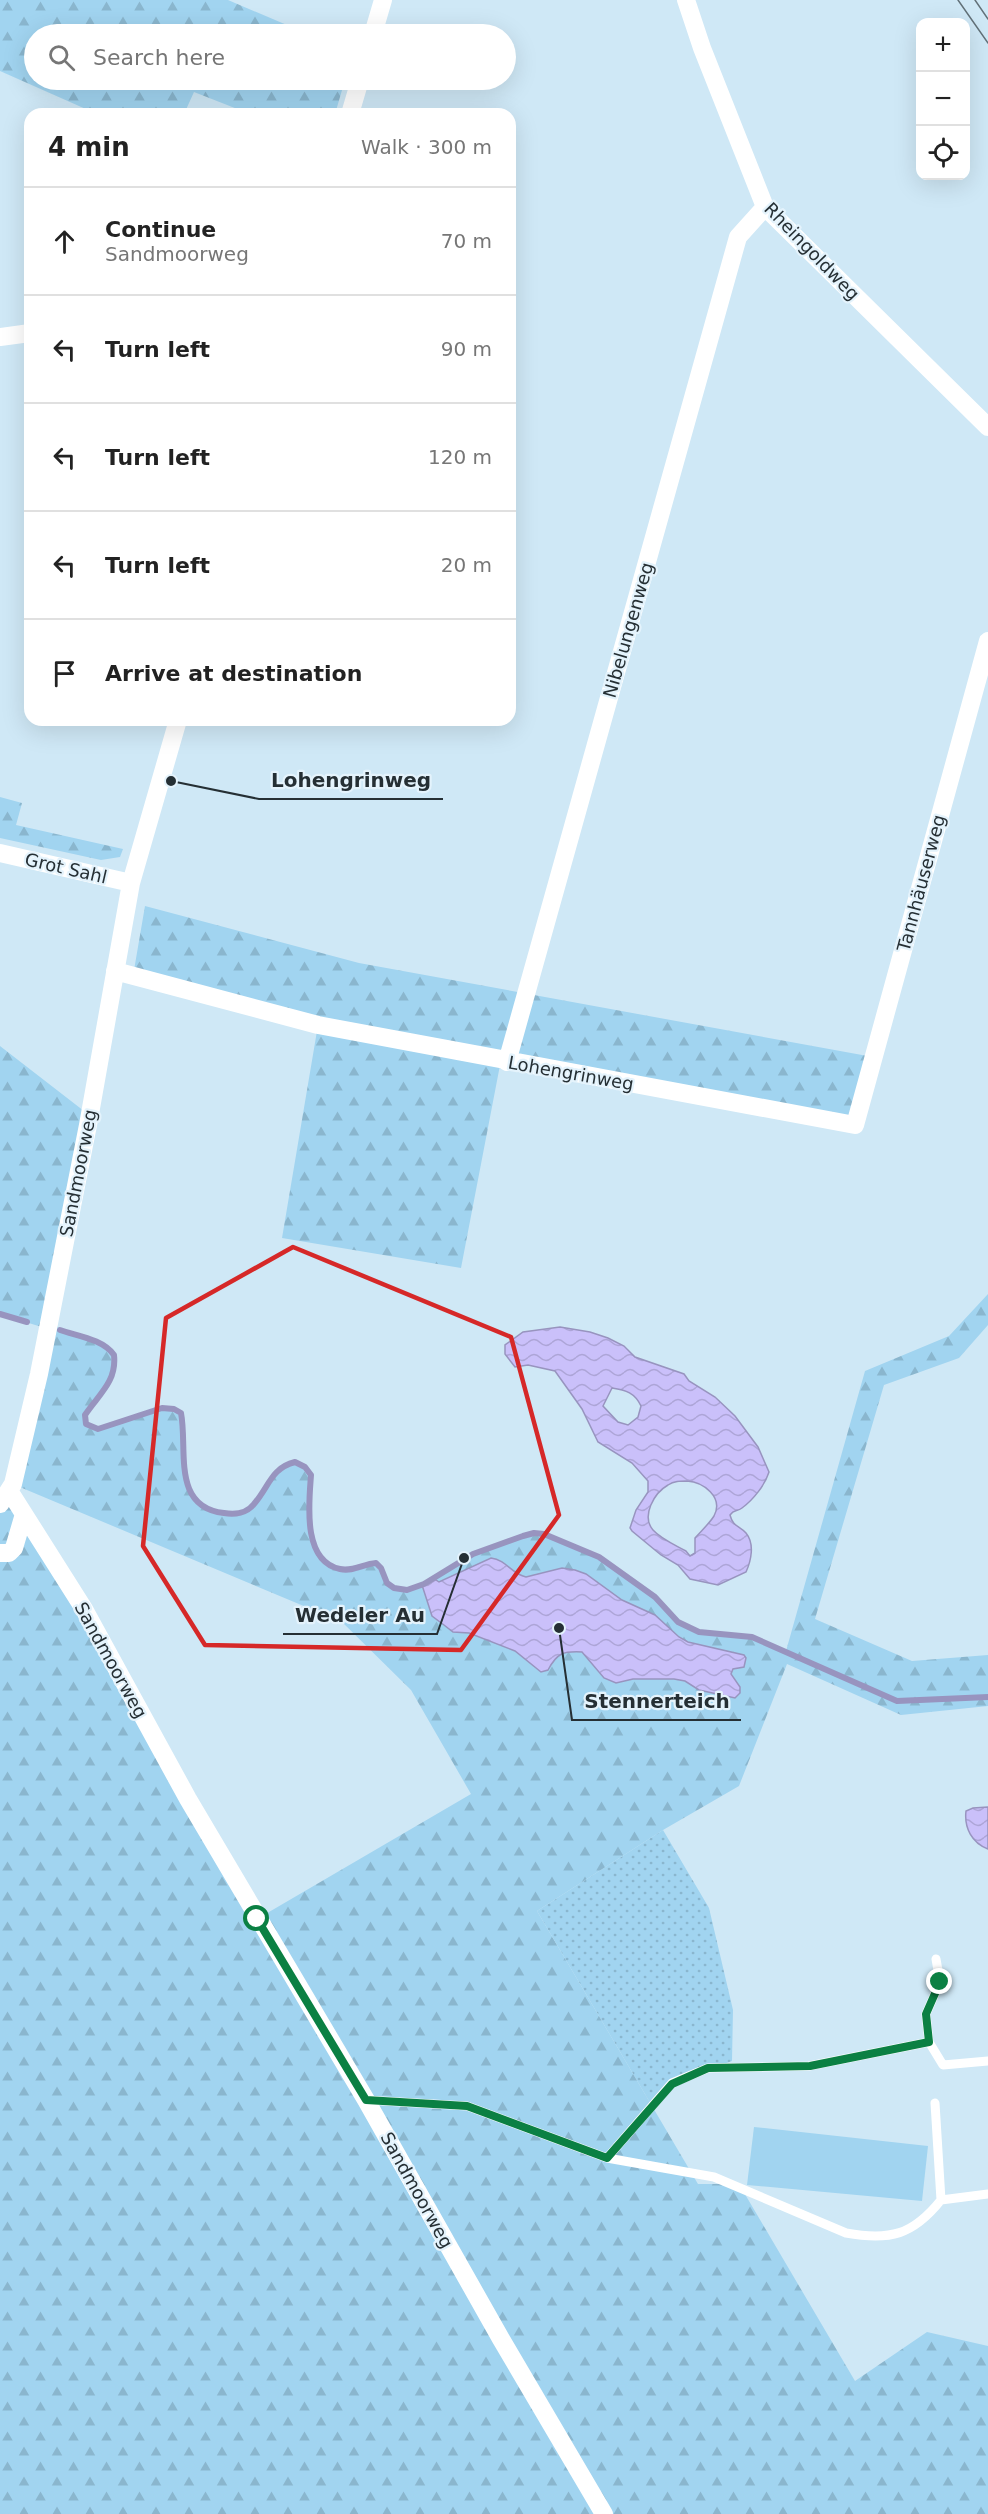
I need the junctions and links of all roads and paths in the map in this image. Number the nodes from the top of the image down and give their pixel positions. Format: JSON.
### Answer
{"nodes":[{"id":1,"x":383,"y":0,"type":"edge"},
{"id":2,"x":686,"y":0,"type":"edge"},
{"id":3,"x":376,"y":24,"type":"edge"},
{"id":4,"x":357,"y":90,"type":"edge"},
{"id":5,"x":352,"y":108,"type":"edge"},
{"id":6,"x":765,"y":207,"type":"junction"},
{"id":7,"x":24,"y":334,"type":"edge"},
{"id":8,"x":0,"y":337,"type":"edge"},
{"id":9,"x":988,"y":427,"type":"edge"},
{"id":10,"x":988,"y":641,"type":"edge"},
{"id":11,"x":176,"y":726,"type":"edge"},
{"id":12,"x":0,"y":853,"type":"edge"},
{"id":13,"x":131,"y":883,"type":"junction"},
{"id":14,"x":115,"y":971,"type":"junction"},
{"id":15,"x":507,"y":1062,"type":"junction"},
{"id":16,"x":855,"y":1125,"type":"joint"},
{"id":17,"x":5,"y":1498,"type":"edge"},
{"id":18,"x":24,"y":1514,"type":"junction"},
{"id":19,"x":0,"y":1553,"type":"edge"},
{"id":20,"x":936,"y":1959,"type":"dead end"},
{"id":21,"x":929,"y":2042,"type":"junction"},
{"id":22,"x":988,"y":2061,"type":"edge"},
{"id":23,"x":366,"y":2100,"type":"junction"},
{"id":24,"x":935,"y":2103,"type":"dead end"},
{"id":25,"x":607,"y":2158,"type":"junction"},
{"id":26,"x":988,"y":2194,"type":"edge"},
{"id":27,"x":941,"y":2200,"type":"junction"},
{"id":28,"x":604,"y":2514,"type":"edge"}],
"edges":[{"from":1,"to":3,"type":"street"},
{"from":2,"to":6,"type":"street","name":"Rheingoldweg"},
{"from":4,"to":5,"type":"street"},
{"from":6,"to":9,"type":"street","name":"Rheingoldweg"},
{"from":6,"to":15,"type":"street","name":"Nibelungenweg"},
{"from":7,"to":8,"type":"street"},
{"from":10,"to":16,"type":"street","name":"Tannhäuserweg"},
{"from":11,"to":13,"type":"street","name":"Sandmoorweg"},
{"from":12,"to":13,"type":"street","name":"Grot Sahl"},
{"from":13,"to":14,"type":"street","name":"Sandmoorweg"},
{"from":14,"to":15,"type":"street","name":"Lohengrinweg"},
{"from":14,"to":17,"type":"street","name":"Sandmoorweg"},
{"from":15,"to":16,"type":"street","name":"Lohengrinweg"},
{"from":17,"to":18,"type":"street","name":"Sandmoorweg"},
{"from":18,"to":19,"type":"street"},
{"from":18,"to":23,"type":"street","name":"Sandmoorweg"},
{"from":20,"to":21,"type":"lane"},
{"from":21,"to":22,"type":"lane"},
{"from":21,"to":25,"type":"lane"},
{"from":23,"to":25,"type":"lane"},
{"from":23,"to":28,"type":"street","name":"Sandmoorweg"},
{"from":24,"to":27,"type":"lane"},
{"from":25,"to":27,"type":"lane"},
{"from":26,"to":27,"type":"lane"}]}
